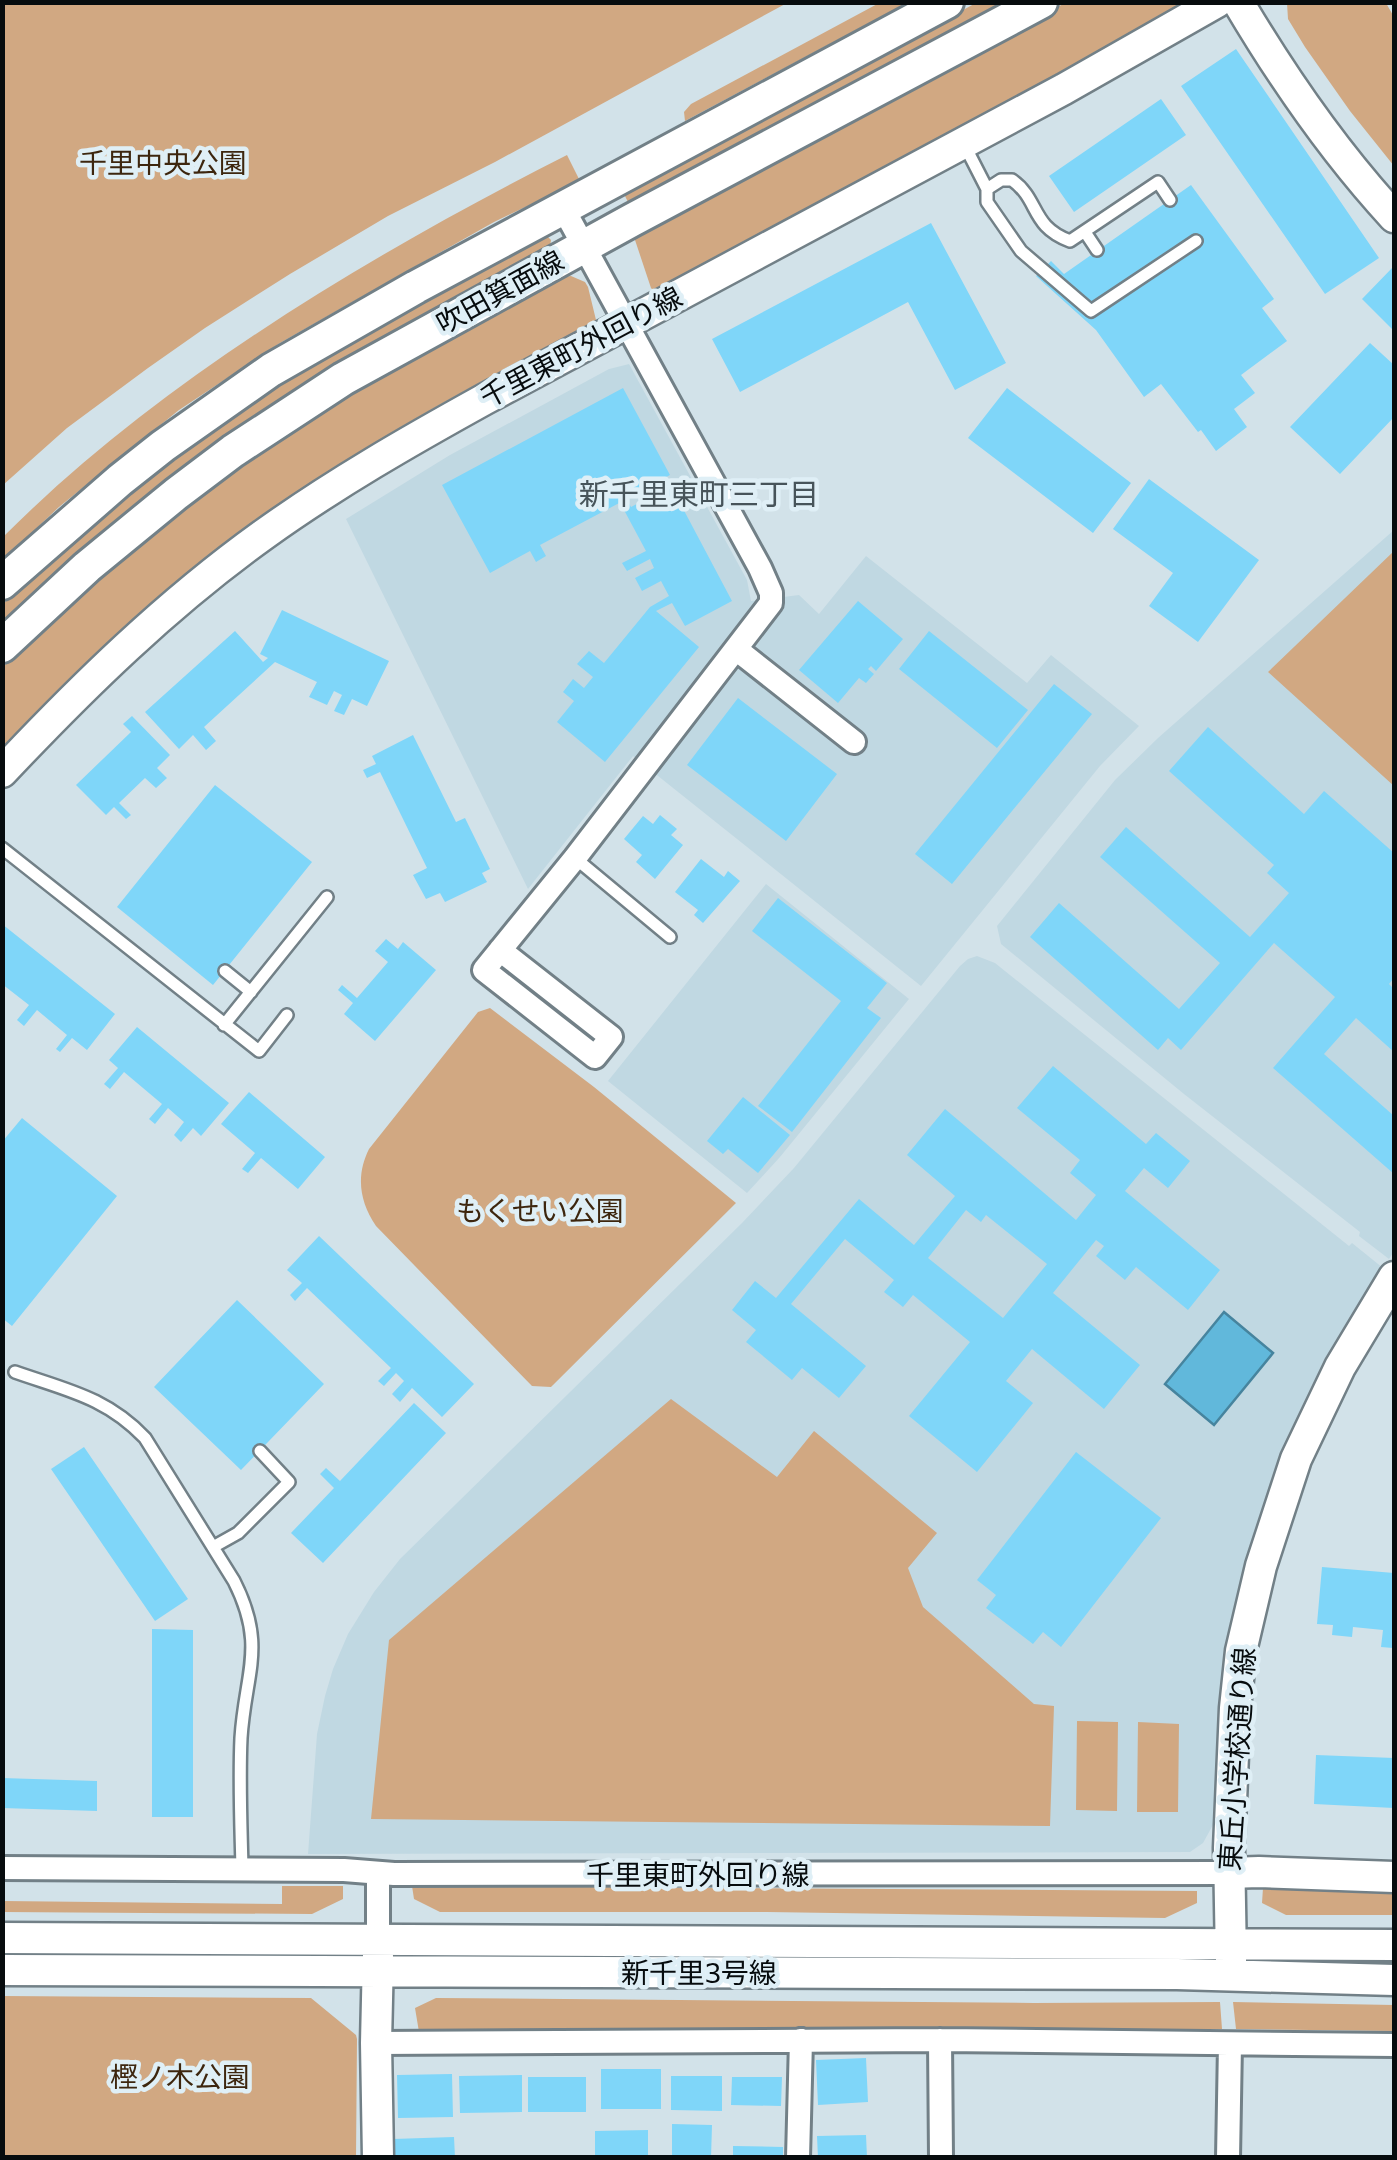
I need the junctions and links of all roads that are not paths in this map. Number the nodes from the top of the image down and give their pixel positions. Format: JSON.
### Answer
{"nodes":[{"id":1,"x":947,"y":2,"type":"edge"},
{"id":2,"x":1041,"y":2,"type":"edge"},
{"id":3,"x":1217,"y":2,"type":"edge"},
{"id":4,"x":1238,"y":2,"type":"edge"},
{"id":5,"x":964,"y":142,"type":"junction"},
{"id":6,"x":987,"y":189,"type":"junction"},
{"id":7,"x":1170,"y":200,"type":"dead end"},
{"id":8,"x":563,"y":208,"type":"junction"},
{"id":9,"x":1394,"y":217,"type":"edge"},
{"id":10,"x":1084,"y":232,"type":"junction"},
{"id":11,"x":1196,"y":240,"type":"dead end"},
{"id":12,"x":584,"y":246,"type":"junction"},
{"id":13,"x":1097,"y":250,"type":"dead end"},
{"id":14,"x":628,"y":323,"type":"junction"},
{"id":15,"x":2,"y":583,"type":"edge"},
{"id":16,"x":2,"y":646,"type":"edge"},
{"id":17,"x":736,"y":649,"type":"junction"},
{"id":18,"x":854,"y":742,"type":"dead end"},
{"id":19,"x":2,"y":772,"type":"edge"},
{"id":20,"x":2,"y":848,"type":"edge"},
{"id":21,"x":575,"y":858,"type":"junction"},
{"id":22,"x":327,"y":897,"type":"dead end"},
{"id":23,"x":670,"y":937,"type":"dead end"},
{"id":24,"x":500,"y":950,"type":"junction"},
{"id":25,"x":225,"y":971,"type":"dead end"},
{"id":26,"x":251,"y":992,"type":"junction"},
{"id":27,"x":563,"y":999,"type":"junction"},
{"id":28,"x":287,"y":1016,"type":"dead end"},
{"id":29,"x":547,"y":1018,"type":"junction"},
{"id":30,"x":224,"y":1025,"type":"junction"},
{"id":31,"x":1394,"y":1276,"type":"edge"},
{"id":32,"x":15,"y":1372,"type":"dead end"},
{"id":33,"x":260,"y":1451,"type":"dead end"},
{"id":34,"x":213,"y":1547,"type":"junction"},
{"id":35,"x":2,"y":1868,"type":"edge"},
{"id":36,"x":242,"y":1869,"type":"junction"},
{"id":37,"x":378,"y":1874,"type":"junction"},
{"id":38,"x":1229,"y":1874,"type":"junction"},
{"id":39,"x":1394,"y":1877,"type":"edge"},
{"id":40,"x":2,"y":1938,"type":"edge"},
{"id":41,"x":378,"y":1940,"type":"junction"},
{"id":42,"x":1231,"y":1944,"type":"junction"},
{"id":43,"x":1394,"y":1945,"type":"edge"},
{"id":44,"x":2,"y":1970,"type":"edge"},
{"id":45,"x":377,"y":1972,"type":"junction"},
{"id":46,"x":1231,"y":1974,"type":"junction"},
{"id":47,"x":1394,"y":1980,"type":"edge"},
{"id":48,"x":801,"y":2040,"type":"junction"},
{"id":49,"x":940,"y":2040,"type":"junction"},
{"id":50,"x":376,"y":2042,"type":"junction"},
{"id":51,"x":1230,"y":2044,"type":"junction"},
{"id":52,"x":1394,"y":2045,"type":"edge"},
{"id":53,"x":378,"y":2158,"type":"edge"},
{"id":54,"x":798,"y":2158,"type":"edge"},
{"id":55,"x":941,"y":2158,"type":"edge"},
{"id":56,"x":1228,"y":2158,"type":"edge"}],
"edges":[{"from":1,"to":8,"type":"main road","name":"吹田箕面線"},
{"from":2,"to":12,"type":"main road","name":"吹田箕面線"},
{"from":3,"to":5,"type":"street","name":"千里東町外回り線"},
{"from":4,"to":9,"type":"street"},
{"from":5,"to":6,"type":"lane"},
{"from":5,"to":14,"type":"street","name":"千里東町外回り線"},
{"from":6,"to":10,"type":"lane"},
{"from":6,"to":11,"type":"lane"},
{"from":7,"to":10,"type":"lane"},
{"from":8,"to":12,"type":"street"},
{"from":8,"to":15,"type":"main road","name":"吹田箕面線"},
{"from":10,"to":13,"type":"lane"},
{"from":12,"to":14,"type":"street"},
{"from":12,"to":16,"type":"main road","name":"吹田箕面線"},
{"from":14,"to":17,"type":"street"},
{"from":14,"to":19,"type":"street","name":"千里東町外回り線"},
{"from":17,"to":18,"type":"street"},
{"from":17,"to":21,"type":"street"},
{"from":20,"to":30,"type":"lane"},
{"from":21,"to":23,"type":"lane"},
{"from":21,"to":24,"type":"street"},
{"from":22,"to":26,"type":"lane"},
{"from":24,"to":27,"type":"street"},
{"from":24,"to":29,"type":"street"},
{"from":25,"to":26,"type":"lane"},
{"from":26,"to":30,"type":"lane"},
{"from":27,"to":29,"type":"street"},
{"from":27,"to":29,"type":"street"},
{"from":28,"to":30,"type":"lane"},
{"from":31,"to":38,"type":"street","name":"東丘小学校通り線"},
{"from":32,"to":34,"type":"lane"},
{"from":33,"to":34,"type":"lane"},
{"from":34,"to":36,"type":"lane"},
{"from":35,"to":36,"type":"street","name":"千里東町外回り線"},
{"from":36,"to":37,"type":"street","name":"千里東町外回り線"},
{"from":37,"to":38,"type":"street","name":"千里東町外回り線"},
{"from":37,"to":41,"type":"street"},
{"from":38,"to":39,"type":"street","name":"千里東町外回り線"},
{"from":38,"to":42,"type":"street","name":"東丘小学校通り線"},
{"from":40,"to":41,"type":"street","name":"新千里3号線"},
{"from":41,"to":42,"type":"street","name":"新千里3号線"},
{"from":41,"to":45,"type":"street"},
{"from":42,"to":43,"type":"street","name":"新千里3号線"},
{"from":42,"to":46,"type":"street","name":"東丘小学校通り線"},
{"from":44,"to":45,"type":"street","name":"新千里3号線"},
{"from":45,"to":46,"type":"street","name":"新千里3号線"},
{"from":45,"to":50,"type":"street"},
{"from":46,"to":47,"type":"street","name":"新千里3号線"},
{"from":48,"to":49,"type":"street"},
{"from":48,"to":50,"type":"street"},
{"from":48,"to":54,"type":"street"},
{"from":49,"to":51,"type":"street"},
{"from":49,"to":55,"type":"street"},
{"from":50,"to":53,"type":"street"},
{"from":51,"to":52,"type":"street"},
{"from":51,"to":56,"type":"street"}]}
